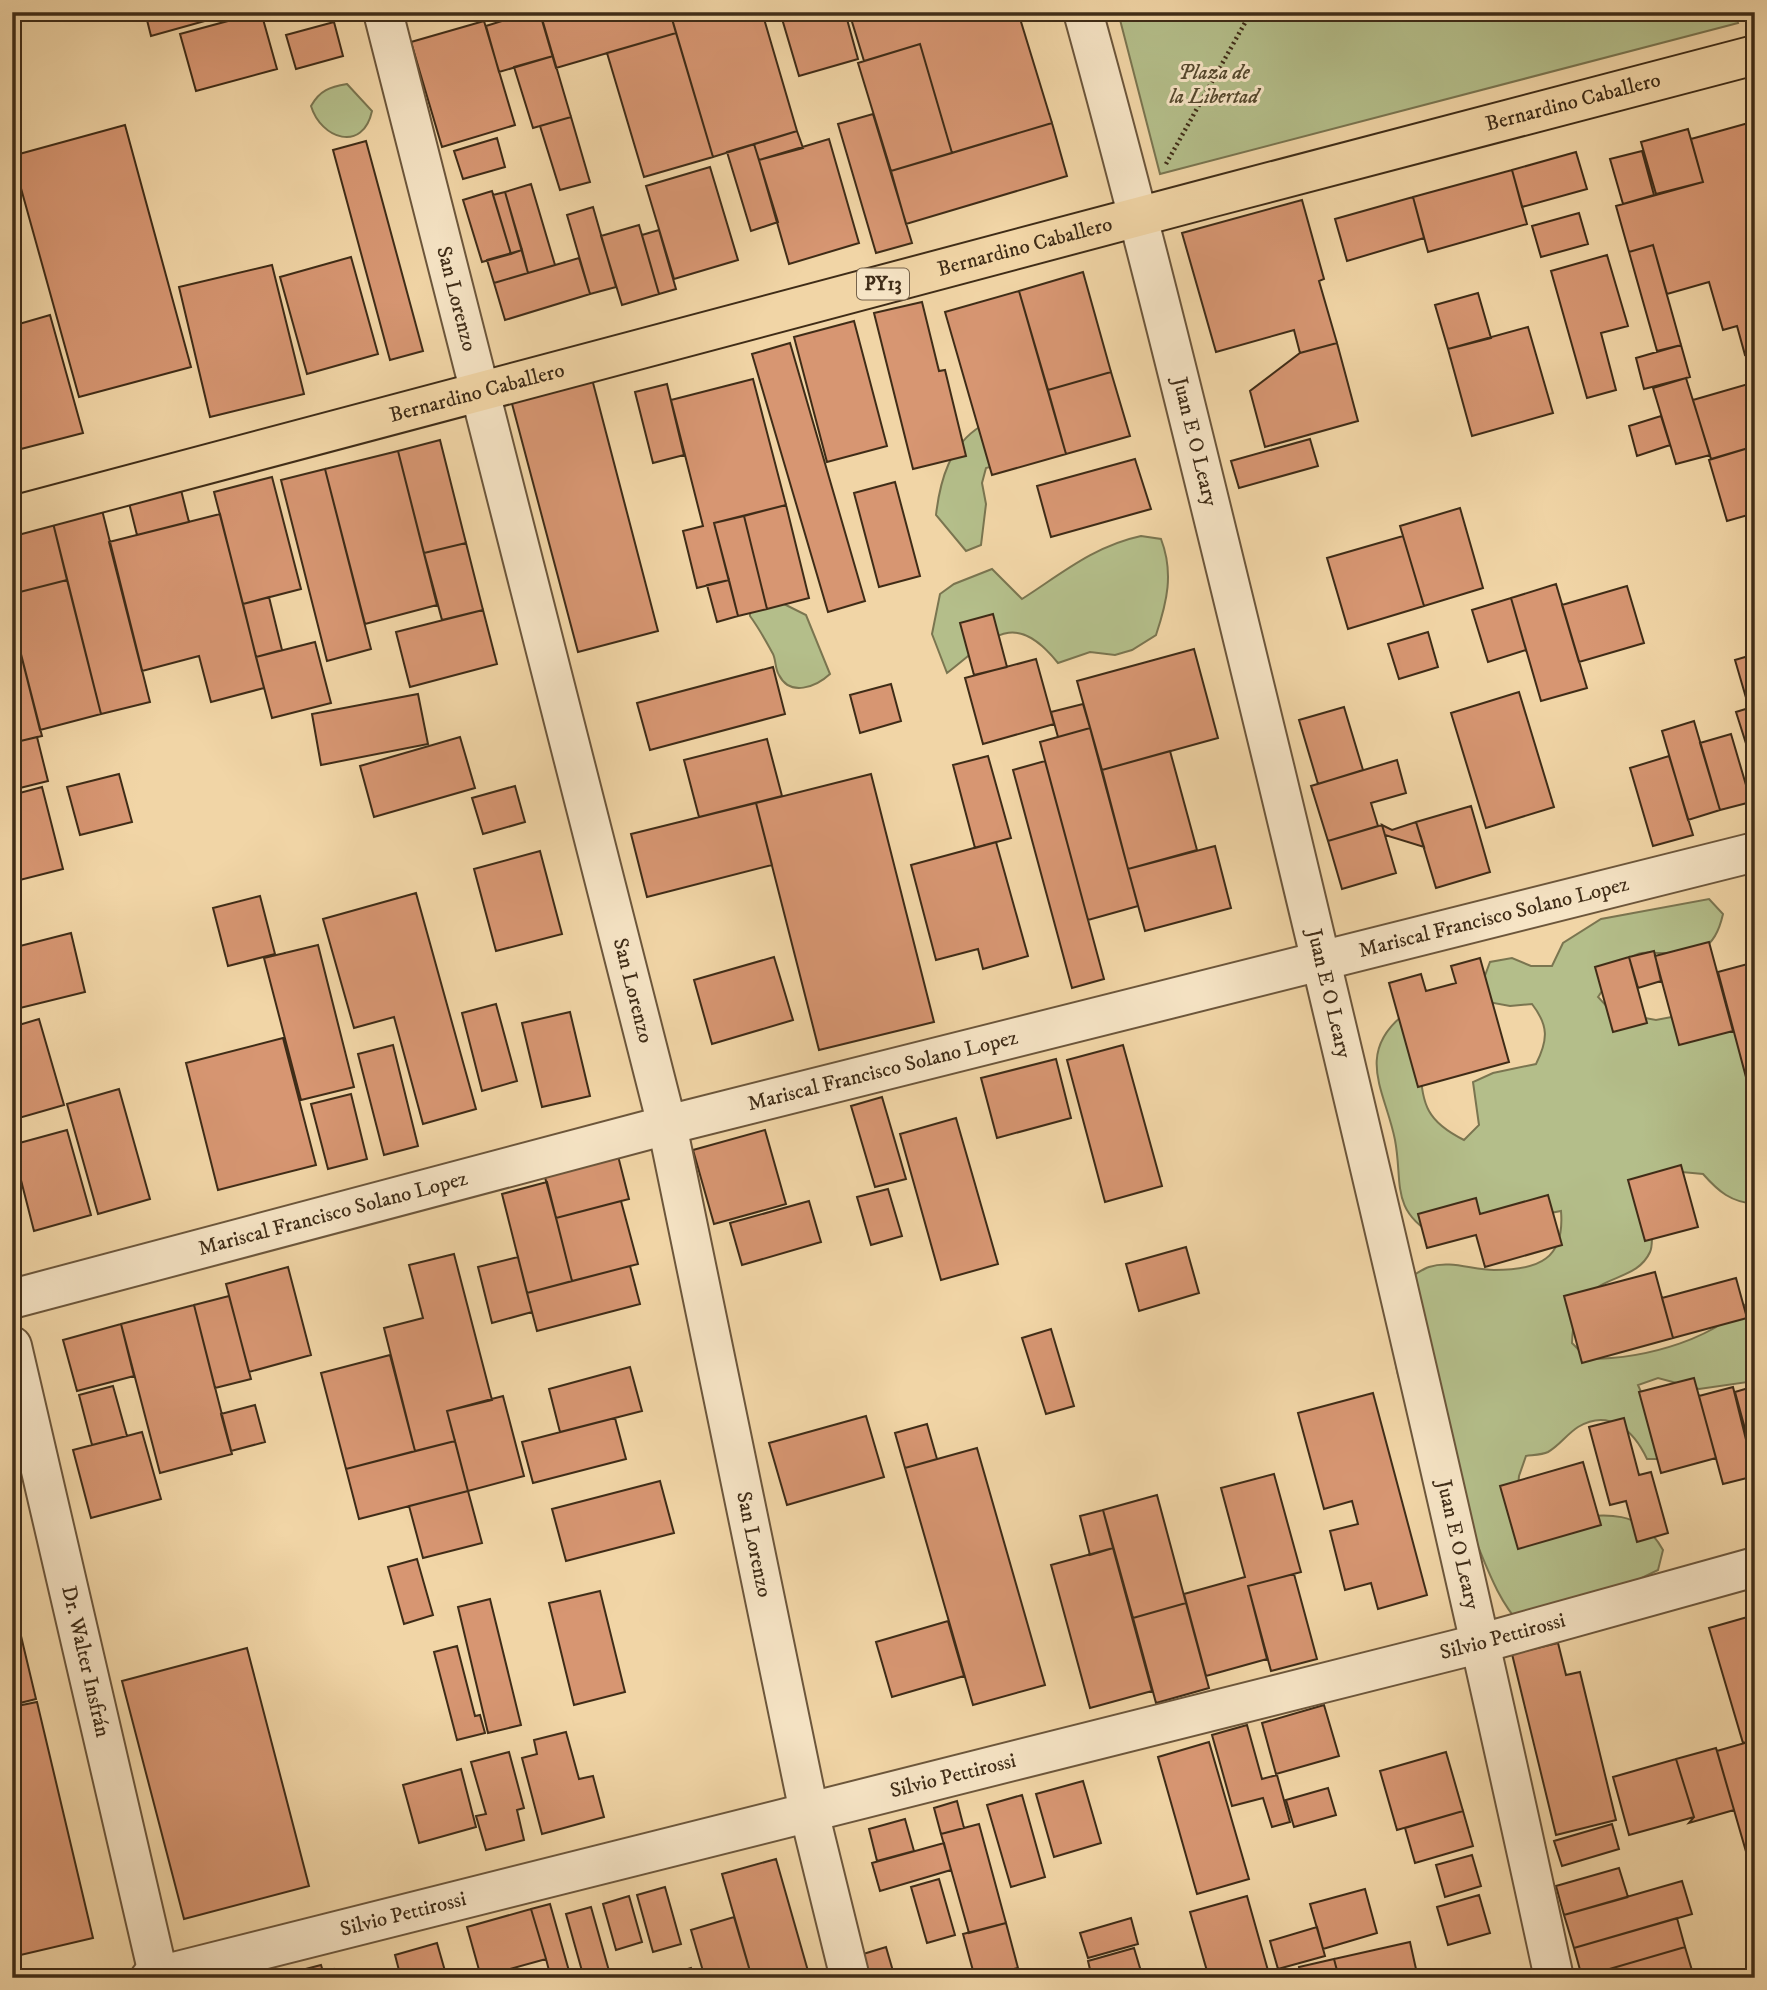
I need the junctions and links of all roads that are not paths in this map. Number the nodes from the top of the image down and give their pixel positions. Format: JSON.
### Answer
{"nodes":[{"id":1,"x":383,"y":12,"type":"edge"},
{"id":2,"x":1083,"y":12,"type":"edge"},
{"id":3,"x":1755,"y":55,"type":"edge"},
{"id":4,"x":1139,"y":214,"type":"junction"},
{"id":5,"x":480,"y":393,"type":"junction"},
{"id":6,"x":12,"y":516,"type":"edge"},
{"id":7,"x":1755,"y":852,"type":"edge"},
{"id":8,"x":1321,"y":960,"type":"junction"},
{"id":9,"x":667,"y":1125,"type":"junction"},
{"id":10,"x":12,"y":1299,"type":"edge"},
{"id":11,"x":12,"y":1346,"type":"edge"},
{"id":12,"x":1755,"y":1567,"type":"edge"},
{"id":13,"x":1482,"y":1643,"type":"junction"},
{"id":14,"x":809,"y":1812,"type":"junction"},
{"id":15,"x":156,"y":1977,"type":"edge"},
{"id":16,"x":850,"y":1978,"type":"edge"},
{"id":17,"x":1553,"y":1978,"type":"edge"}],
"edges":[{"from":1,"to":5,"type":"street","name":"San Lorenzo"},
{"from":2,"to":4,"type":"street","name":"Juan E O Leary"},
{"from":3,"to":4,"type":"highway","name":"Bernardino Caballero","number":"PY13"},
{"from":4,"to":5,"type":"highway","name":"Bernardino Caballero","number":"PY13"},
{"from":4,"to":8,"type":"street","name":"Juan E O Leary"},
{"from":5,"to":6,"type":"highway","name":"Bernardino Caballero","number":"PY13"},
{"from":5,"to":9,"type":"street","name":"San Lorenzo"},
{"from":7,"to":8,"type":"street","name":"Mariscal Francisco Solano Lopez"},
{"from":8,"to":9,"type":"street","name":"Mariscal Francisco Solano Lopez"},
{"from":8,"to":13,"type":"street","name":"Juan E O Leary"},
{"from":9,"to":10,"type":"street","name":"Mariscal Francisco Solano Lopez"},
{"from":9,"to":14,"type":"street","name":"San Lorenzo"},
{"from":11,"to":15,"type":"street","name":"Dr. Walter Insfrán"},
{"from":12,"to":13,"type":"street","name":"Silvio Pettirossi"},
{"from":13,"to":14,"type":"street","name":"Silvio Pettirossi"},
{"from":13,"to":17,"type":"street","name":"Juan E O Leary"},
{"from":14,"to":15,"type":"street","name":"Silvio Pettirossi"},
{"from":14,"to":16,"type":"street","name":"San Lorenzo"}]}
